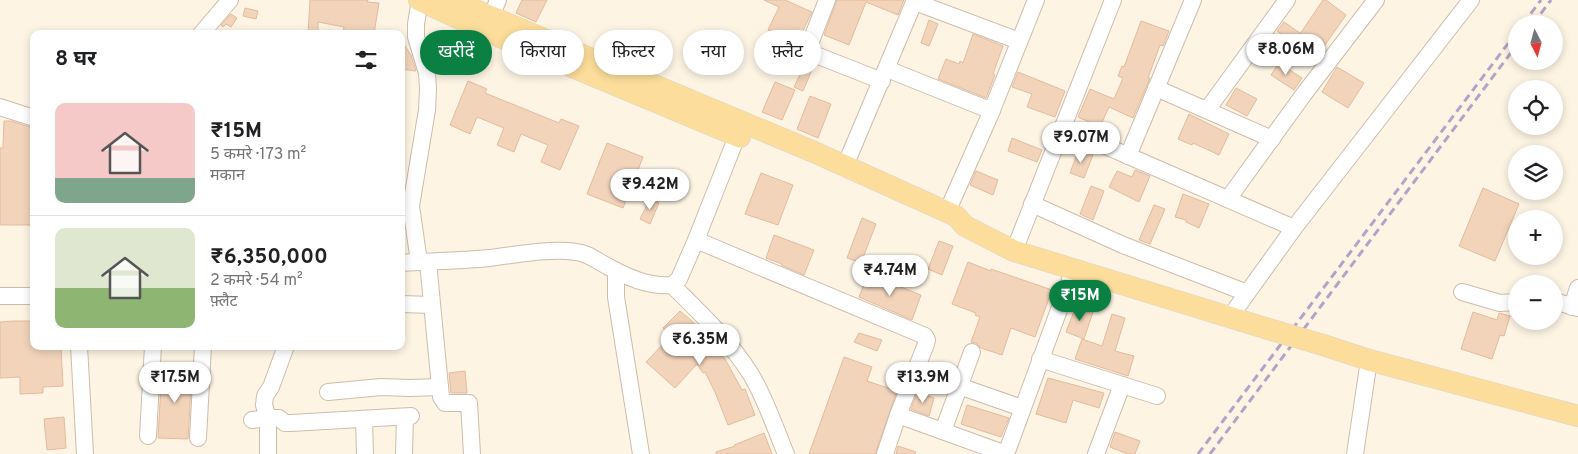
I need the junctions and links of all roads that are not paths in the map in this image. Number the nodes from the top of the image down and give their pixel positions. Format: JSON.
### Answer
{"nodes":[{"id":1,"x":230,"y":0,"type":"edge"},
{"id":2,"x":419,"y":0,"type":"edge"},
{"id":3,"x":451,"y":0,"type":"edge"},
{"id":4,"x":826,"y":0,"type":"edge"},
{"id":5,"x":1036,"y":0,"type":"edge"},
{"id":6,"x":1113,"y":0,"type":"edge"},
{"id":7,"x":1192,"y":0,"type":"edge"},
{"id":8,"x":1288,"y":0,"type":"edge"},
{"id":9,"x":1376,"y":0,"type":"edge"},
{"id":10,"x":1471,"y":0,"type":"edge"},
{"id":11,"x":915,"y":1,"type":"edge"},
{"id":12,"x":495,"y":8,"type":"edge"},
{"id":13,"x":204,"y":30,"type":"edge"},
{"id":14,"x":1019,"y":42,"type":"junction"},
{"id":15,"x":884,"y":75,"type":"junction"},
{"id":16,"x":1156,"y":88,"type":"junction"},
{"id":17,"x":0,"y":107,"type":"edge"},
{"id":18,"x":1207,"y":110,"type":"junction"},
{"id":19,"x":992,"y":111,"type":"junction"},
{"id":20,"x":30,"y":117,"type":"edge"},
{"id":21,"x":1062,"y":127,"type":"junction"},
{"id":22,"x":740,"y":129,"type":"junction"},
{"id":23,"x":1272,"y":139,"type":"junction"},
{"id":24,"x":1128,"y":156,"type":"junction"},
{"id":25,"x":845,"y":166,"type":"junction"},
{"id":26,"x":1228,"y":199,"type":"junction"},
{"id":27,"x":1032,"y":204,"type":"junction"},
{"id":28,"x":406,"y":205,"type":"edge"},
{"id":29,"x":948,"y":212,"type":"junction"},
{"id":30,"x":964,"y":226,"type":"junction"},
{"id":31,"x":1294,"y":228,"type":"junction"},
{"id":32,"x":696,"y":240,"type":"junction"},
{"id":33,"x":1014,"y":251,"type":"junction"},
{"id":34,"x":423,"y":262,"type":"junction"},
{"id":35,"x":405,"y":263,"type":"edge"},
{"id":36,"x":1074,"y":269,"type":"junction"},
{"id":37,"x":616,"y":271,"type":"junction"},
{"id":38,"x":672,"y":285,"type":"junction"},
{"id":39,"x":1578,"y":288,"type":"edge"},
{"id":40,"x":1462,"y":292,"type":"dead end"},
{"id":41,"x":1247,"y":293,"type":"junction"},
{"id":42,"x":0,"y":296,"type":"edge"},
{"id":43,"x":30,"y":296,"type":"edge"},
{"id":44,"x":1508,"y":303,"type":"edge"},
{"id":45,"x":405,"y":304,"type":"edge"},
{"id":46,"x":1563,"y":304,"type":"edge"},
{"id":47,"x":432,"y":305,"type":"junction"},
{"id":48,"x":1575,"y":308,"type":"edge"},
{"id":49,"x":1230,"y":317,"type":"junction"},
{"id":50,"x":79,"y":350,"type":"edge"},
{"id":51,"x":153,"y":350,"type":"edge"},
{"id":52,"x":202,"y":350,"type":"edge"},
{"id":53,"x":285,"y":350,"type":"edge"},
{"id":54,"x":972,"y":352,"type":"dead end"},
{"id":55,"x":1040,"y":359,"type":"junction"},
{"id":56,"x":1369,"y":360,"type":"junction"},
{"id":57,"x":1122,"y":385,"type":"junction"},
{"id":58,"x":959,"y":386,"type":"junction"},
{"id":59,"x":328,"y":392,"type":"dead end"},
{"id":60,"x":441,"y":392,"type":"junction"},
{"id":61,"x":1157,"y":396,"type":"dead end"},
{"id":62,"x":1022,"y":408,"type":"junction"},
{"id":63,"x":898,"y":415,"type":"junction"},
{"id":64,"x":1578,"y":416,"type":"edge"},
{"id":65,"x":260,"y":419,"type":"junction"},
{"id":66,"x":364,"y":419,"type":"junction"},
{"id":67,"x":943,"y":431,"type":"junction"},
{"id":68,"x":148,"y":436,"type":"dead end"},
{"id":69,"x":198,"y":438,"type":"dead end"},
{"id":70,"x":85,"y":454,"type":"edge"},
{"id":71,"x":268,"y":454,"type":"edge"},
{"id":72,"x":364,"y":454,"type":"edge"},
{"id":73,"x":404,"y":454,"type":"edge"},
{"id":74,"x":472,"y":454,"type":"edge"},
{"id":75,"x":641,"y":454,"type":"edge"},
{"id":76,"x":786,"y":454,"type":"edge"},
{"id":77,"x":885,"y":454,"type":"edge"},
{"id":78,"x":1006,"y":454,"type":"edge"},
{"id":79,"x":1096,"y":454,"type":"edge"},
{"id":80,"x":1355,"y":454,"type":"edge"}],
"edges":[{"from":1,"to":13,"type":"street"},
{"from":2,"to":22,"type":"main road"},
{"from":2,"to":28,"type":"street"},
{"from":3,"to":12,"type":"main road"},
{"from":4,"to":15,"type":"street"},
{"from":5,"to":14,"type":"street"},
{"from":6,"to":21,"type":"street"},
{"from":7,"to":16,"type":"street"},
{"from":8,"to":18,"type":"street"},
{"from":9,"to":23,"type":"street"},
{"from":10,"to":31,"type":"street"},
{"from":11,"to":14,"type":"street"},
{"from":11,"to":15,"type":"street"},
{"from":12,"to":22,"type":"main road"},
{"from":14,"to":19,"type":"street"},
{"from":15,"to":19,"type":"street"},
{"from":15,"to":25,"type":"street"},
{"from":16,"to":18,"type":"street"},
{"from":16,"to":24,"type":"street"},
{"from":17,"to":20,"type":"street"},
{"from":18,"to":23,"type":"street"},
{"from":19,"to":29,"type":"street"},
{"from":21,"to":24,"type":"street"},
{"from":21,"to":27,"type":"street"},
{"from":22,"to":25,"type":"main road"},
{"from":22,"to":30,"type":"main road"},
{"from":22,"to":32,"type":"street"},
{"from":23,"to":26,"type":"street"},
{"from":24,"to":26,"type":"street"},
{"from":25,"to":29,"type":"main road"},
{"from":26,"to":31,"type":"street"},
{"from":27,"to":33,"type":"street"},
{"from":27,"to":41,"type":"street"},
{"from":28,"to":34,"type":"street"},
{"from":29,"to":30,"type":"main road"},
{"from":30,"to":33,"type":"main road"},
{"from":31,"to":41,"type":"street"},
{"from":32,"to":38,"type":"street"},
{"from":32,"to":63,"type":"street"},
{"from":33,"to":36,"type":"main road"},
{"from":34,"to":35,"type":"street"},
{"from":34,"to":37,"type":"street"},
{"from":34,"to":47,"type":"street"},
{"from":36,"to":49,"type":"main road"},
{"from":36,"to":55,"type":"street"},
{"from":37,"to":38,"type":"street"},
{"from":37,"to":75,"type":"street"},
{"from":38,"to":76,"type":"street"},
{"from":39,"to":48,"type":"street"},
{"from":40,"to":44,"type":"street"},
{"from":41,"to":49,"type":"street"},
{"from":42,"to":43,"type":"street"},
{"from":45,"to":47,"type":"street"},
{"from":46,"to":48,"type":"street"},
{"from":47,"to":60,"type":"street"},
{"from":49,"to":56,"type":"main road","bridge":true},
{"from":50,"to":70,"type":"street"},
{"from":51,"to":68,"type":"street"},
{"from":52,"to":69,"type":"street"},
{"from":53,"to":65,"type":"street"},
{"from":54,"to":58,"type":"street"},
{"from":55,"to":57,"type":"street"},
{"from":55,"to":62,"type":"street"},
{"from":56,"to":64,"type":"main road"},
{"from":56,"to":80,"type":"street"},
{"from":57,"to":61,"type":"street"},
{"from":57,"to":79,"type":"street"},
{"from":58,"to":62,"type":"street"},
{"from":58,"to":67,"type":"street"},
{"from":59,"to":60,"type":"street"},
{"from":60,"to":74,"type":"street"},
{"from":62,"to":78,"type":"street"},
{"from":63,"to":67,"type":"street"},
{"from":63,"to":77,"type":"street"},
{"from":65,"to":66,"type":"street"},
{"from":65,"to":71,"type":"street"},
{"from":66,"to":72,"type":"street"},
{"from":66,"to":73,"type":"street"},
{"from":67,"to":78,"type":"street"}]}
